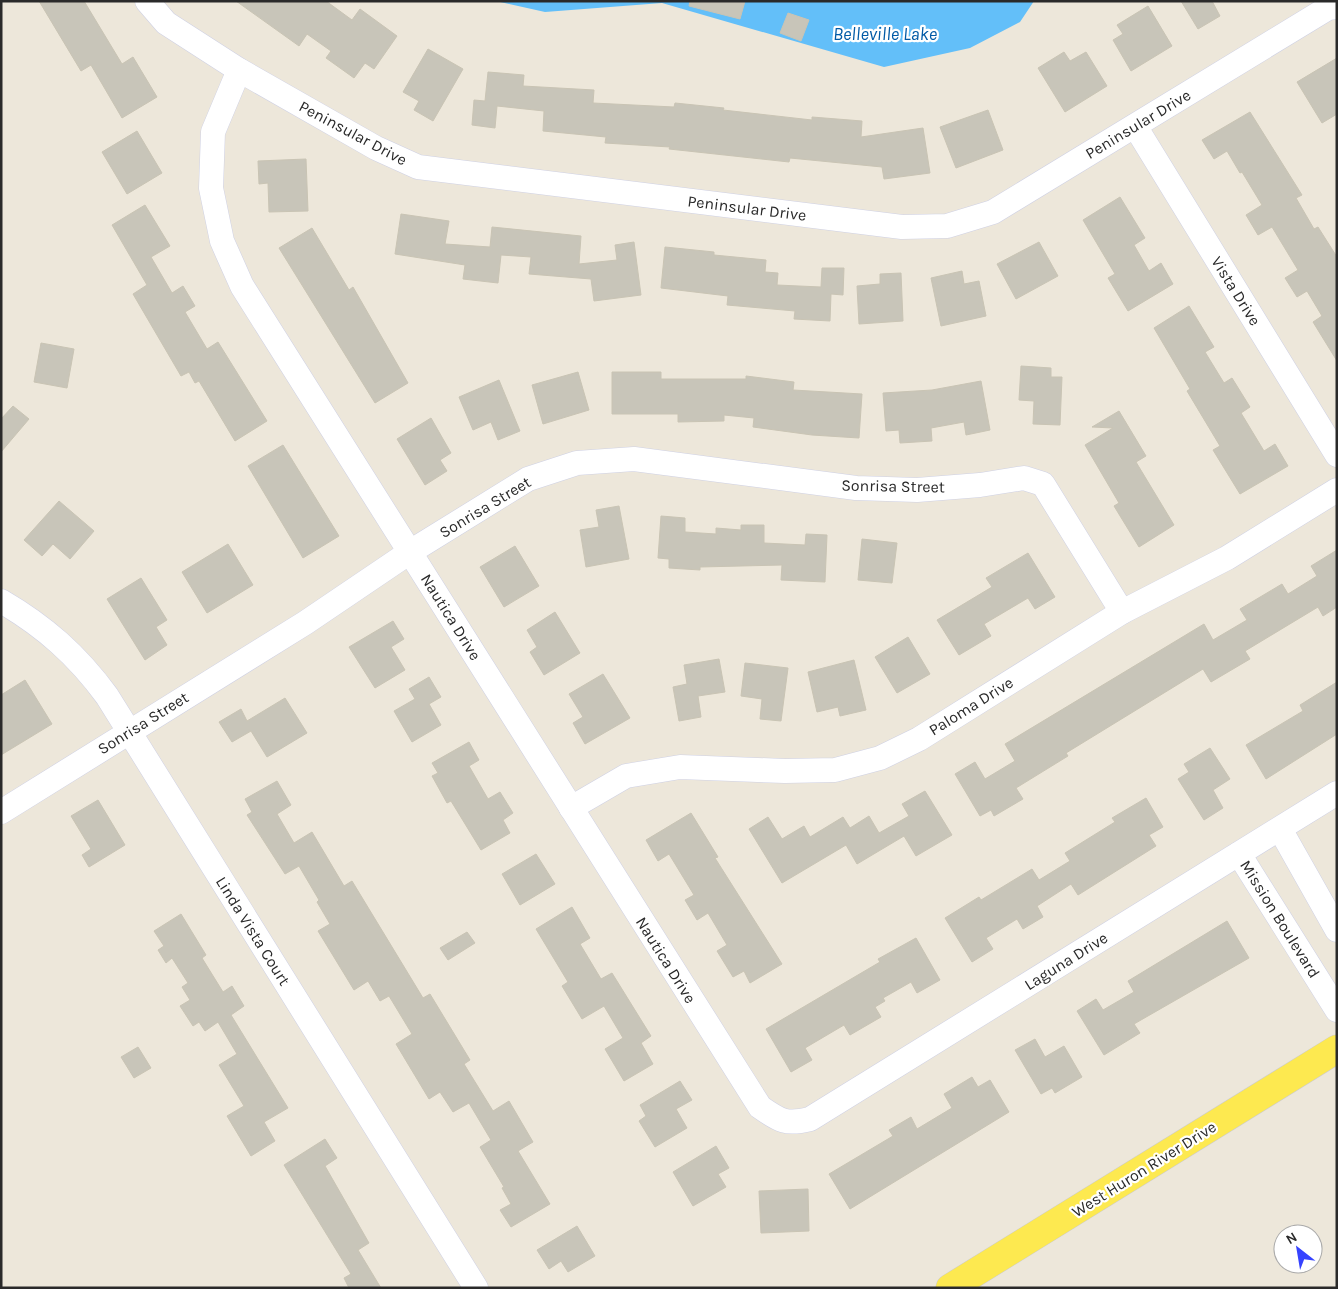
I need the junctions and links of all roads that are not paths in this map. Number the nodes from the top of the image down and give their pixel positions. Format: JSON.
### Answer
{"nodes":[{"id":1,"x":147,"y":1,"type":"edge"},
{"id":2,"x":1337,"y":7,"type":"edge"},
{"id":3,"x":239,"y":70,"type":"junction"},
{"id":4,"x":1134,"y":126,"type":"junction"},
{"id":5,"x":1337,"y":455,"type":"edge"},
{"id":6,"x":1337,"y":490,"type":"edge"},
{"id":7,"x":410,"y":552,"type":"junction"},
{"id":8,"x":1,"y":601,"type":"edge"},
{"id":9,"x":1122,"y":612,"type":"junction"},
{"id":10,"x":129,"y":732,"type":"junction"},
{"id":11,"x":1337,"y":793,"type":"edge"},
{"id":12,"x":571,"y":808,"type":"junction"},
{"id":13,"x":1,"y":812,"type":"edge"},
{"id":14,"x":1280,"y":829,"type":"junction"},
{"id":15,"x":1240,"y":854,"type":"junction"},
{"id":16,"x":1337,"y":930,"type":"edge"},
{"id":17,"x":1337,"y":1010,"type":"edge"},
{"id":18,"x":1337,"y":1050,"type":"edge"},
{"id":19,"x":794,"y":1123,"type":"joint"},
{"id":20,"x":476,"y":1288,"type":"edge"},
{"id":21,"x":950,"y":1288,"type":"edge"}],
"edges":[{"from":1,"to":3,"type":"street","name":"Peninsular Drive"},
{"from":2,"to":4,"type":"street","name":"Peninsular Drive"},
{"from":3,"to":4,"type":"street","name":"Peninsular Drive"},
{"from":3,"to":7,"type":"street","name":"Nautica Drive"},
{"from":4,"to":5,"type":"street","name":"Vista Drive"},
{"from":6,"to":9,"type":"street","name":"Paloma Drive"},
{"from":7,"to":9,"type":"street","name":"Sonrisa Street"},
{"from":7,"to":10,"type":"street","name":"Sonrisa Street"},
{"from":7,"to":12,"type":"street","name":"Nautica Drive"},
{"from":8,"to":10,"type":"street","name":"Linda Vista Court"},
{"from":9,"to":12,"type":"street","name":"Paloma Drive"},
{"from":10,"to":13,"type":"street","name":"Sonrisa Street"},
{"from":10,"to":20,"type":"street","name":"Linda Vista Court"},
{"from":11,"to":14,"type":"street","name":"Laguna Drive"},
{"from":12,"to":19,"type":"street","name":"Nautica Drive"},
{"from":14,"to":15,"type":"street","name":"Laguna Drive"},
{"from":14,"to":16,"type":"street"},
{"from":15,"to":17,"type":"street","name":"Mission Boulevard"},
{"from":15,"to":19,"type":"street","name":"Laguna Drive"},
{"from":18,"to":21,"type":"main road","name":"West Huron River Drive"}]}
